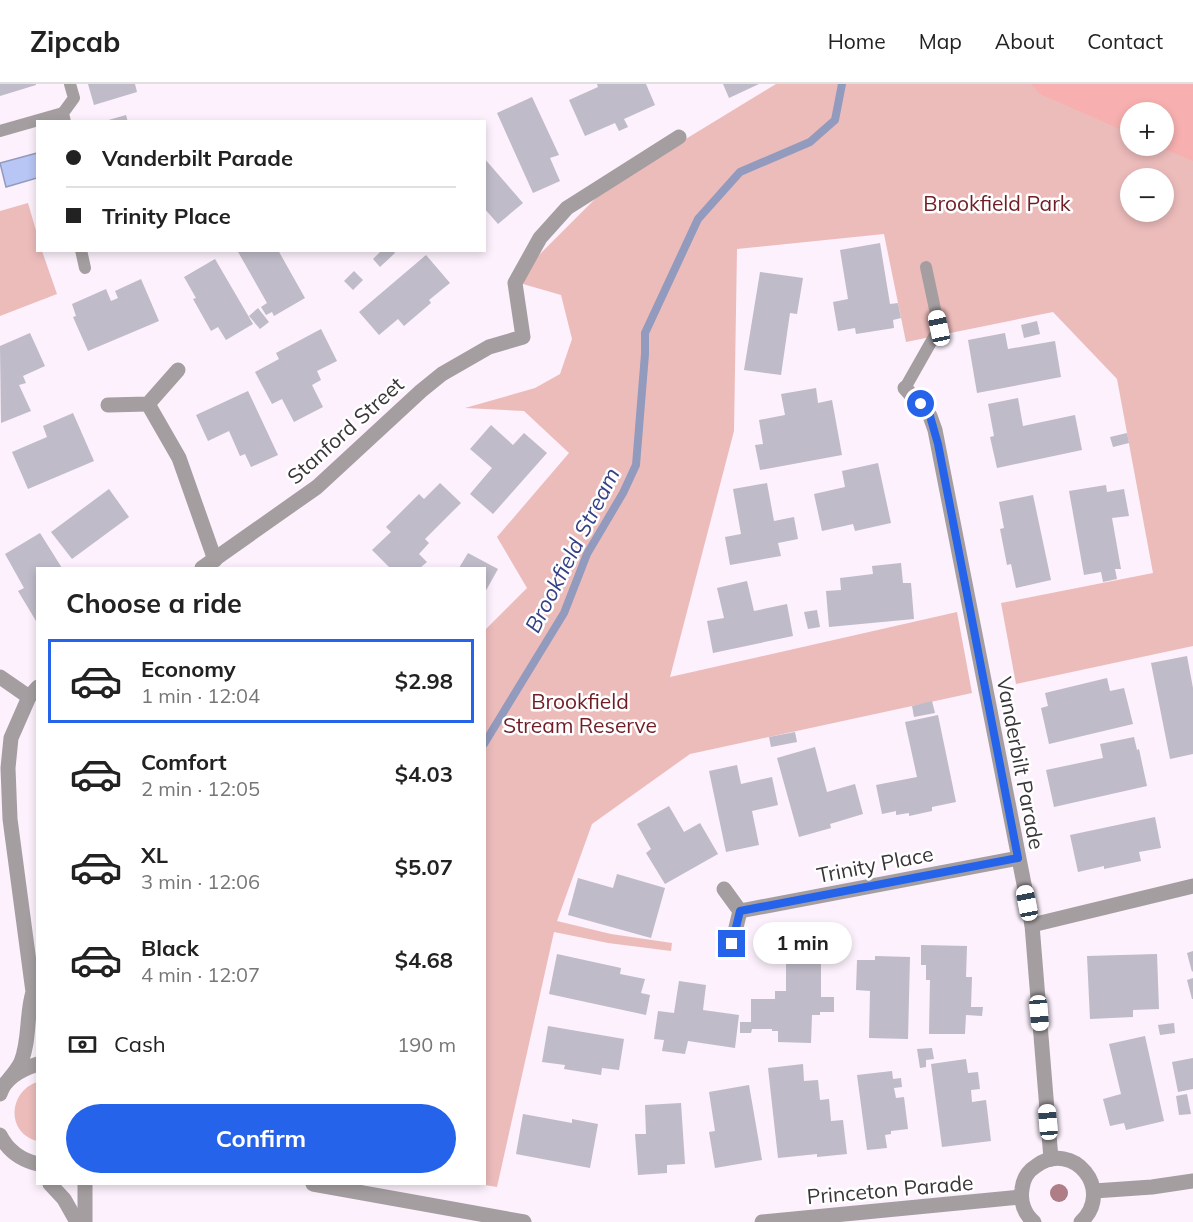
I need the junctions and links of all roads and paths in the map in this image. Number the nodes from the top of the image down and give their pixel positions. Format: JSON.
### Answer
{"nodes":[{"id":1,"x":70,"y":84,"type":"edge"},
{"id":2,"x":64,"y":117,"type":"edge"},
{"id":3,"x":49,"y":120,"type":"edge"},
{"id":4,"x":36,"y":123,"type":"edge"},
{"id":5,"x":0,"y":130,"type":"edge"},
{"id":6,"x":679,"y":137,"type":"dead end"},
{"id":7,"x":81,"y":252,"type":"edge"},
{"id":8,"x":926,"y":267,"type":"dead end"},
{"id":9,"x":85,"y":268,"type":"dead end"},
{"id":10,"x":178,"y":370,"type":"dead end"},
{"id":11,"x":905,"y":388,"type":"joint"},
{"id":12,"x":148,"y":404,"type":"junction"},
{"id":13,"x":108,"y":405,"type":"dead end"},
{"id":14,"x":208,"y":564,"type":"edge"},
{"id":15,"x":0,"y":677,"type":"edge"},
{"id":16,"x":33,"y":692,"type":"edge"},
{"id":17,"x":1018,"y":858,"type":"junction"},
{"id":18,"x":1193,"y":886,"type":"edge"},
{"id":19,"x":724,"y":889,"type":"dead end"},
{"id":20,"x":740,"y":911,"type":"junction"},
{"id":21,"x":1032,"y":925,"type":"junction"},
{"id":22,"x":732,"y":944,"type":"dead end"},
{"id":23,"x":35,"y":995,"type":"edge"},
{"id":24,"x":36,"y":1065,"type":"edge"},
{"id":25,"x":3,"y":1088,"type":"edge"},
{"id":26,"x":0,"y":1135,"type":"edge"},
{"id":27,"x":1051,"y":1159,"type":"junction"},
{"id":28,"x":31,"y":1162,"type":"edge"},
{"id":29,"x":1193,"y":1182,"type":"edge"},
{"id":30,"x":51,"y":1185,"type":"edge"},
{"id":31,"x":85,"y":1185,"type":"edge"},
{"id":32,"x":319,"y":1185,"type":"edge"},
{"id":33,"x":1094,"y":1191,"type":"junction"},
{"id":34,"x":1021,"y":1197,"type":"junction"},
{"id":35,"x":76,"y":1222,"type":"edge"},
{"id":36,"x":85,"y":1222,"type":"edge"},
{"id":37,"x":524,"y":1222,"type":"edge"},
{"id":38,"x":762,"y":1222,"type":"edge"},
{"id":39,"x":1034,"y":1222,"type":"edge"},
{"id":40,"x":1081,"y":1222,"type":"edge"}],
"edges":[{"from":1,"to":2,"type":"lane"},
{"from":2,"to":3,"type":"lane"},
{"from":4,"to":5,"type":"lane"},
{"from":6,"to":14,"type":"street","name":"Stanford Street"},
{"from":7,"to":9,"type":"lane"},
{"from":8,"to":11,"type":"lane"},
{"from":10,"to":12,"type":"street"},
{"from":11,"to":17,"type":"street","name":"Vanderbilt Parade"},
{"from":12,"to":13,"type":"street"},
{"from":12,"to":14,"type":"street"},
{"from":15,"to":16,"type":"street"},
{"from":16,"to":23,"type":"street"},
{"from":17,"to":20,"type":"street","name":"Trinity Place"},
{"from":17,"to":21,"type":"street","name":"Vanderbilt Parade"},
{"from":18,"to":21,"type":"street"},
{"from":19,"to":20,"type":"street"},
{"from":20,"to":22,"type":"street"},
{"from":21,"to":27,"type":"street","name":"Vanderbilt Parade"},
{"from":23,"to":25,"type":"street"},
{"from":24,"to":25,"type":"street"},
{"from":26,"to":28,"type":"street"},
{"from":27,"to":33,"type":"street"},
{"from":27,"to":34,"type":"street"},
{"from":29,"to":33,"type":"street"},
{"from":30,"to":35,"type":"street"},
{"from":31,"to":36,"type":"street"},
{"from":32,"to":37,"type":"street"},
{"from":33,"to":40,"type":"street"},
{"from":34,"to":38,"type":"street","name":"Princeton Parade"},
{"from":34,"to":39,"type":"street"}]}
